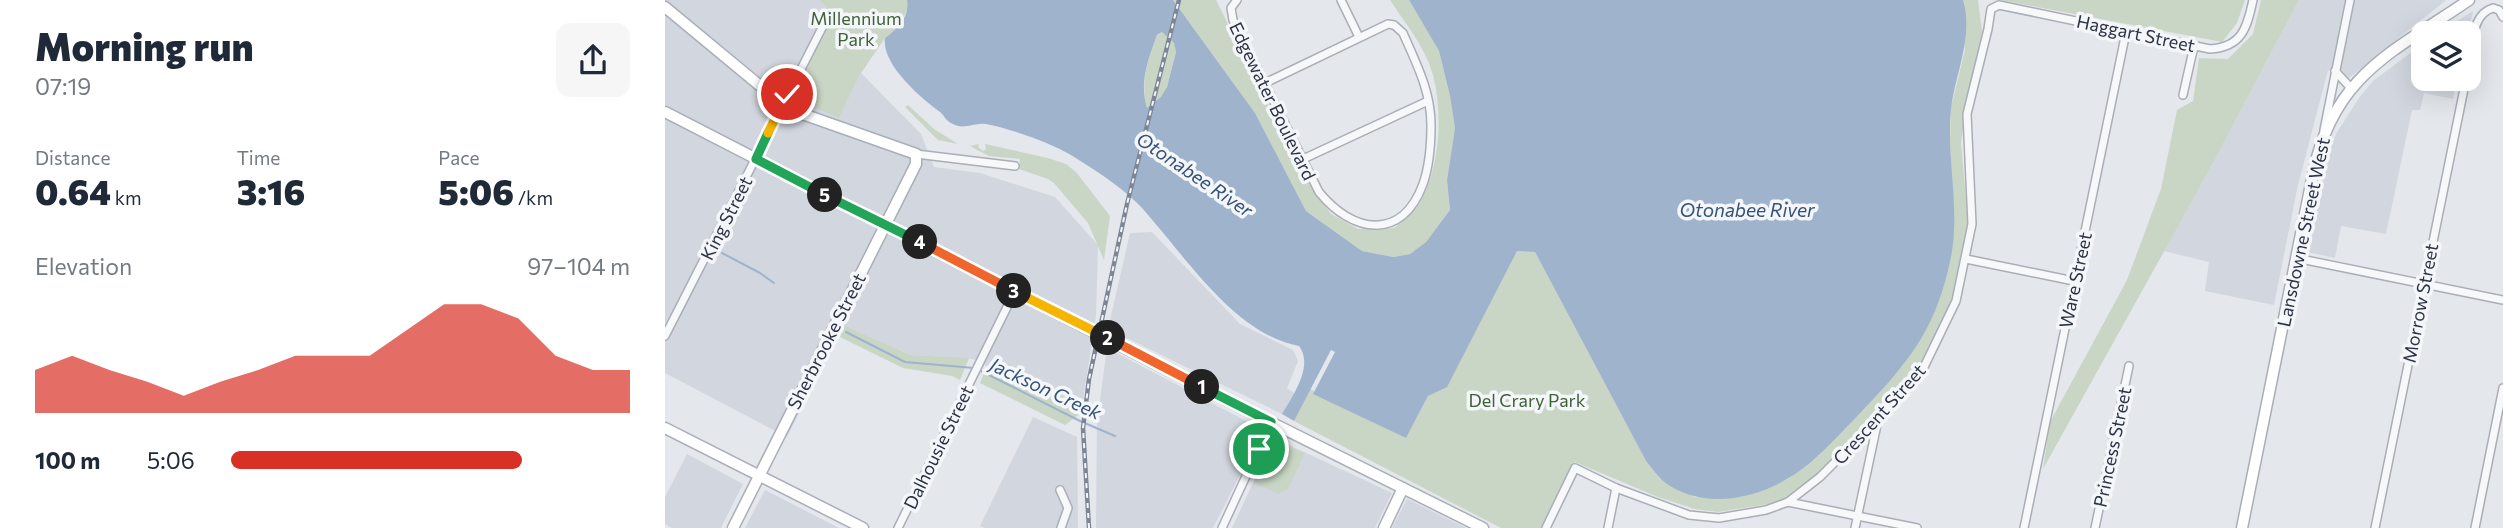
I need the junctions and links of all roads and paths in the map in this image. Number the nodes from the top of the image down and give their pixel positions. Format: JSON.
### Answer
{"nodes":[{"id":1,"x":1237,"y":0,"type":"edge"},
{"id":2,"x":1341,"y":0,"type":"edge"},
{"id":3,"x":2253,"y":0,"type":"edge"},
{"id":4,"x":2350,"y":0,"type":"edge"},
{"id":5,"x":2469,"y":0,"type":"edge"},
{"id":6,"x":665,"y":7,"type":"edge"},
{"id":7,"x":1991,"y":9,"type":"joint"},
{"id":8,"x":2503,"y":17,"type":"edge"},
{"id":9,"x":2477,"y":21,"type":"edge"},
{"id":10,"x":824,"y":24,"type":"dead end"},
{"id":11,"x":2126,"y":32,"type":"junction"},
{"id":12,"x":1359,"y":37,"type":"junction"},
{"id":13,"x":2194,"y":46,"type":"junction"},
{"id":14,"x":2335,"y":71,"type":"junction"},
{"id":15,"x":1265,"y":83,"type":"junction"},
{"id":16,"x":2351,"y":88,"type":"junction"},
{"id":17,"x":2464,"y":91,"type":"edge"},
{"id":18,"x":2183,"y":95,"type":"dead end"},
{"id":19,"x":1428,"y":101,"type":"junction"},
{"id":20,"x":782,"y":104,"type":"junction"},
{"id":21,"x":665,"y":112,"type":"edge"},
{"id":22,"x":2323,"y":132,"type":"junction"},
{"id":23,"x":916,"y":154,"type":"junction"},
{"id":24,"x":756,"y":159,"type":"junction"},
{"id":25,"x":1301,"y":160,"type":"junction"},
{"id":26,"x":1015,"y":166,"type":"dead end"},
{"id":27,"x":893,"y":210,"type":"junction"},
{"id":28,"x":885,"y":225,"type":"junction"},
{"id":29,"x":907,"y":235,"type":"junction"},
{"id":30,"x":2296,"y":258,"type":"junction"},
{"id":31,"x":1966,"y":259,"type":"junction"},
{"id":32,"x":2074,"y":281,"type":"junction"},
{"id":33,"x":2424,"y":284,"type":"junction"},
{"id":34,"x":1014,"y":291,"type":"junction"},
{"id":35,"x":2503,"y":300,"type":"edge"},
{"id":36,"x":666,"y":333,"type":"edge"},
{"id":37,"x":2129,"y":366,"type":"dead end"},
{"id":38,"x":2503,"y":388,"type":"edge"},
{"id":39,"x":1878,"y":419,"type":"junction"},
{"id":40,"x":1271,"y":422,"type":"junction"},
{"id":41,"x":665,"y":428,"type":"edge"},
{"id":42,"x":758,"y":477,"type":"junction"},
{"id":43,"x":1403,"y":488,"type":"junction"},
{"id":44,"x":1616,"y":488,"type":"junction"},
{"id":45,"x":1060,"y":490,"type":"dead end"},
{"id":46,"x":1789,"y":502,"type":"junction"},
{"id":47,"x":1858,"y":516,"type":"junction"},
{"id":48,"x":733,"y":528,"type":"edge"},
{"id":49,"x":863,"y":528,"type":"edge"},
{"id":50,"x":898,"y":528,"type":"edge"},
{"id":51,"x":1061,"y":528,"type":"edge"},
{"id":52,"x":1221,"y":528,"type":"edge"},
{"id":53,"x":1384,"y":528,"type":"edge"},
{"id":54,"x":1483,"y":528,"type":"edge"},
{"id":55,"x":1546,"y":528,"type":"edge"},
{"id":56,"x":1608,"y":528,"type":"edge"},
{"id":57,"x":1856,"y":528,"type":"edge"},
{"id":58,"x":1917,"y":528,"type":"edge"},
{"id":59,"x":2024,"y":528,"type":"edge"},
{"id":60,"x":2095,"y":528,"type":"edge"},
{"id":61,"x":2242,"y":528,"type":"edge"},
{"id":62,"x":2375,"y":528,"type":"edge"},
{"id":63,"x":2475,"y":528,"type":"edge"}],
"edges":[{"from":1,"to":15,"type":"street","name":"Edgewater Boulevard"},
{"from":2,"to":12,"type":"street"},
{"from":3,"to":13,"type":"street","name":"Haggart Street"},
{"from":4,"to":14,"type":"street"},
{"from":5,"to":16,"type":"main road","name":"Lansdowne Street West"},
{"from":6,"to":20,"type":"main road"},
{"from":7,"to":11,"type":"street","name":"Haggart Street"},
{"from":7,"to":31,"type":"street","name":"Crescent Street"},
{"from":8,"to":9,"type":"street"},
{"from":10,"to":20,"type":"street","name":"King Street"},
{"from":11,"to":13,"type":"street","name":"Haggart Street"},
{"from":11,"to":32,"type":"street","name":"Ware Street"},
{"from":12,"to":15,"type":"street"},
{"from":12,"to":19,"type":"street","name":"Edgewater Boulevard"},
{"from":13,"to":18,"type":"street"},
{"from":14,"to":16,"type":"street"},
{"from":14,"to":22,"type":"street"},
{"from":15,"to":25,"type":"street","name":"Edgewater Boulevard"},
{"from":16,"to":22,"type":"main road","name":"Lansdowne Street West"},
{"from":17,"to":33,"type":"street","name":"Morrow Street"},
{"from":19,"to":25,"type":"street"},
{"from":19,"to":25,"type":"street","name":"Edgewater Boulevard"},
{"from":20,"to":23,"type":"main road"},
{"from":20,"to":24,"type":"street","name":"King Street"},
{"from":21,"to":24,"type":"main road"},
{"from":22,"to":30,"type":"main road","name":"Lansdowne Street West"},
{"from":23,"to":26,"type":"street"},
{"from":23,"to":27,"type":"main road","name":"Sherbrooke Street"},
{"from":24,"to":28,"type":"main road"},
{"from":24,"to":36,"type":"street","name":"King Street"},
{"from":27,"to":28,"type":"main road","name":"Sherbrooke Street"},
{"from":27,"to":29,"type":"main road"},
{"from":28,"to":29,"type":"main road"},
{"from":28,"to":42,"type":"main road","name":"Sherbrooke Street"},
{"from":29,"to":34,"type":"main road"},
{"from":30,"to":33,"type":"street"},
{"from":30,"to":61,"type":"main road","name":"Lansdowne Street West"},
{"from":31,"to":32,"type":"street"},
{"from":31,"to":39,"type":"street","name":"Crescent Street"},
{"from":32,"to":59,"type":"street","name":"Ware Street"},
{"from":33,"to":35,"type":"street"},
{"from":33,"to":62,"type":"street","name":"Morrow Street"},
{"from":34,"to":40,"type":"main road"},
{"from":34,"to":50,"type":"street","name":"Dalhousie Street"},
{"from":37,"to":60,"type":"street","name":"Princess Street"},
{"from":38,"to":63,"type":"street"},
{"from":39,"to":46,"type":"street","name":"Crescent Street"},
{"from":39,"to":47,"type":"street"},
{"from":40,"to":43,"type":"main road"},
{"from":40,"to":52,"type":"street"},
{"from":41,"to":42,"type":"main road"},
{"from":42,"to":48,"type":"main road","name":"Sherbrooke Street"},
{"from":42,"to":49,"type":"main road"},
{"from":43,"to":53,"type":"main road"},
{"from":43,"to":54,"type":"main road"},
{"from":44,"to":46,"type":"street","name":"Crescent Street"},
{"from":44,"to":55,"type":"street","name":"Crescent Street"},
{"from":44,"to":56,"type":"street"},
{"from":45,"to":51,"type":"street"},
{"from":46,"to":47,"type":"street"},
{"from":47,"to":57,"type":"street"},
{"from":47,"to":58,"type":"street"}]}
